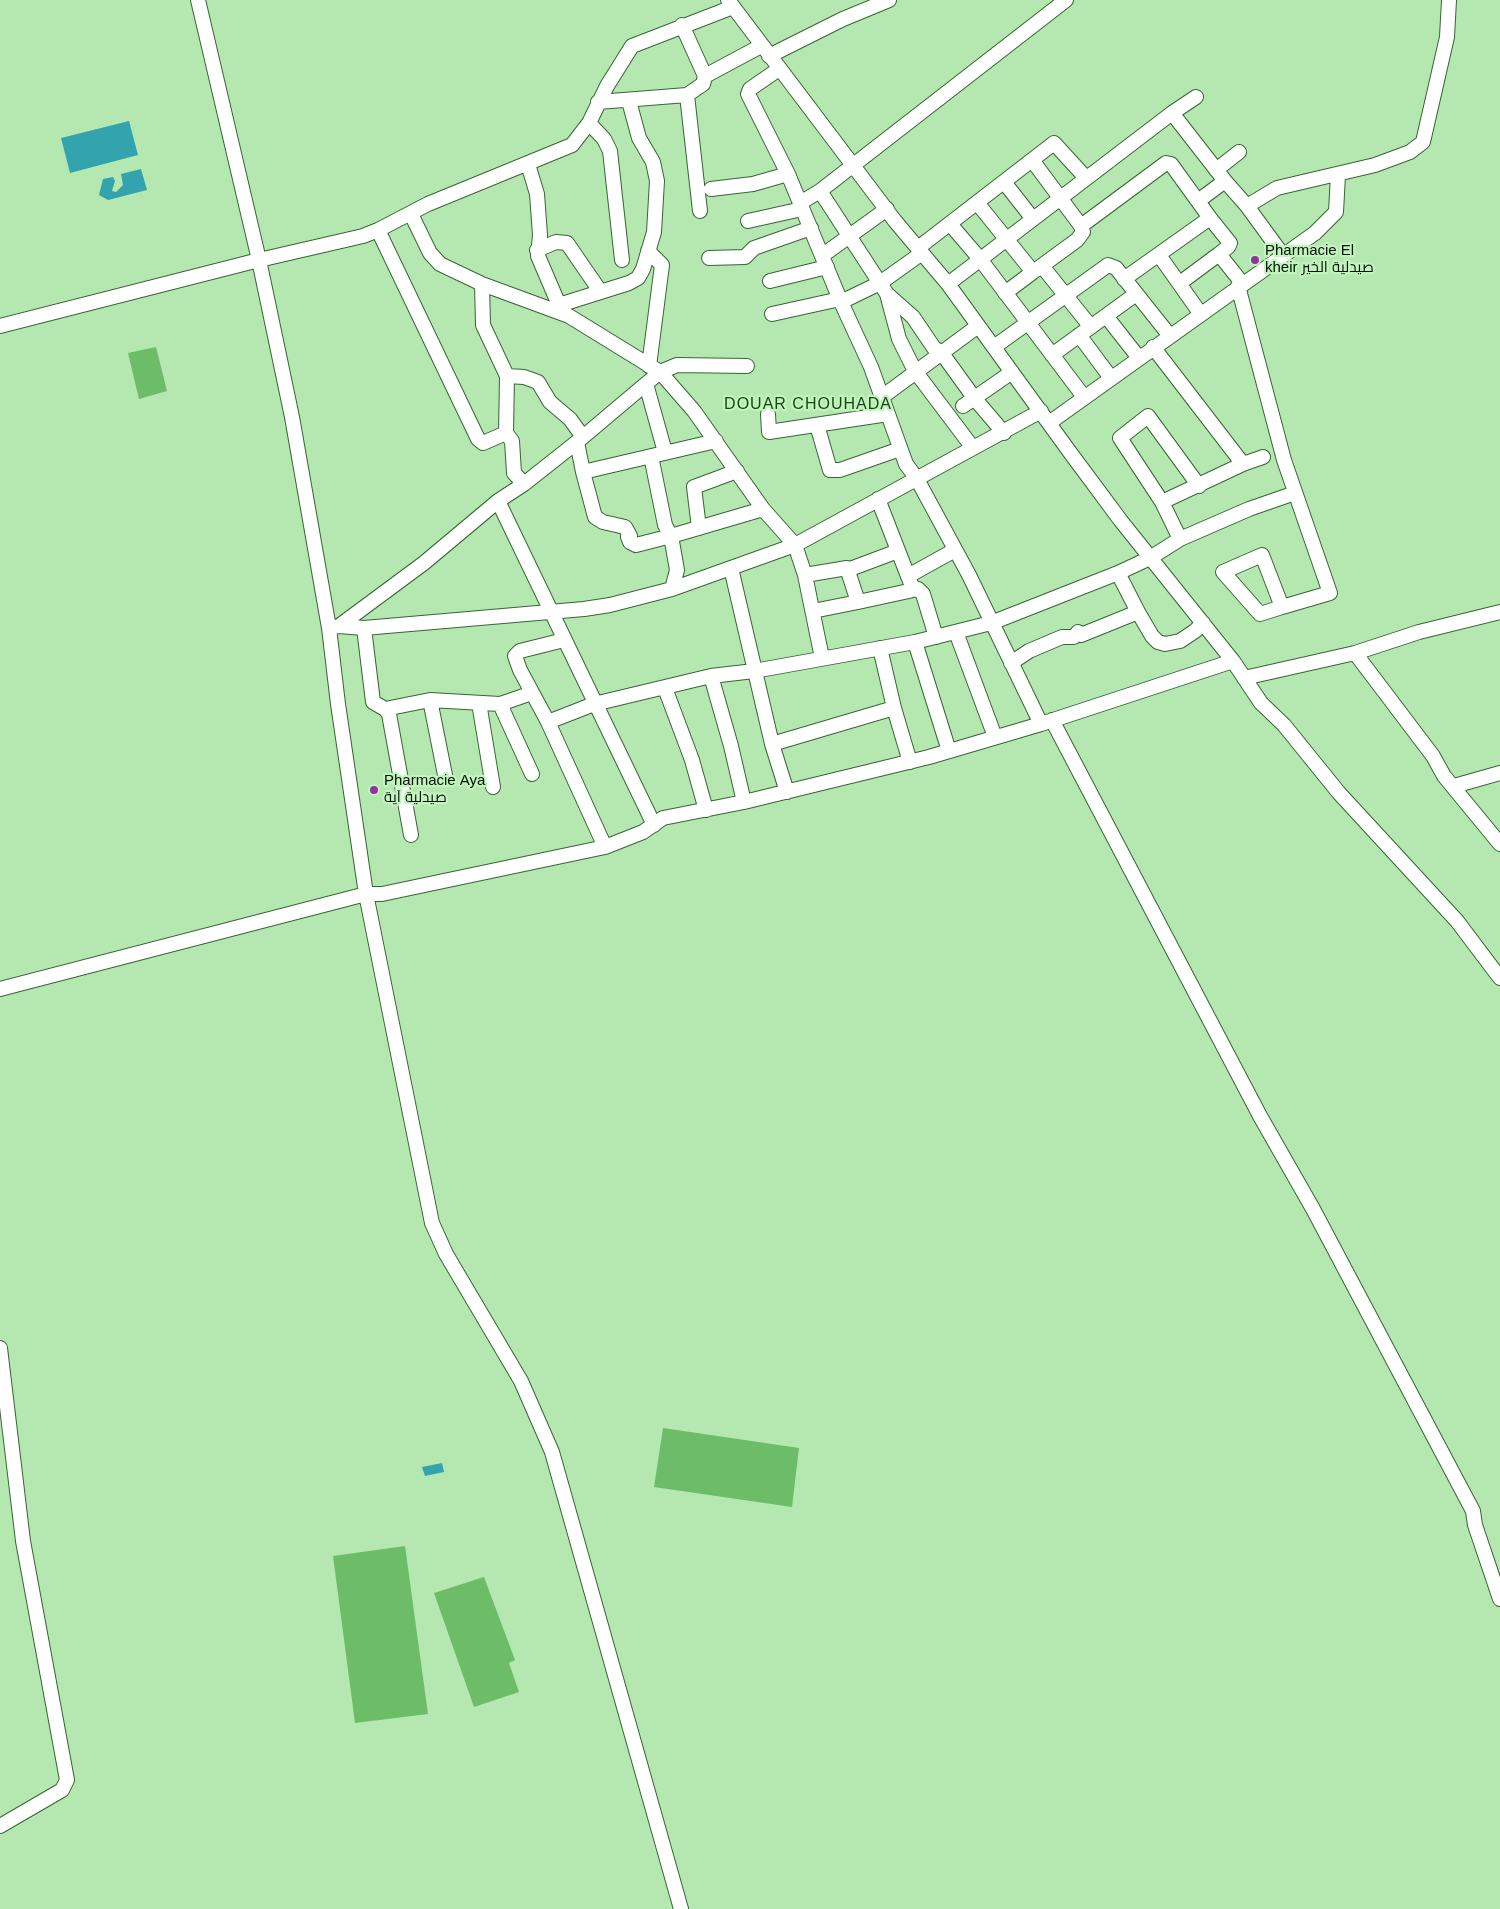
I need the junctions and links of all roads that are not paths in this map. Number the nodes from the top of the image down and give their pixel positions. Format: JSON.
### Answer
{"nodes":[{"id":1,"x":198,"y":0,"type":"edge"},
{"id":2,"x":889,"y":0,"type":"edge"},
{"id":3,"x":1066,"y":0,"type":"edge"},
{"id":4,"x":1449,"y":0,"type":"edge"},
{"id":5,"x":730,"y":3,"type":"edge"},
{"id":6,"x":682,"y":25,"type":"junction"},
{"id":7,"x":765,"y":51,"type":"junction"},
{"id":8,"x":779,"y":69,"type":"junction"},
{"id":9,"x":704,"y":76,"type":"junction"},
{"id":10,"x":687,"y":95,"type":"junction"},
{"id":11,"x":1196,"y":97,"type":"dead end"},
{"id":12,"x":629,"y":101,"type":"junction"},
{"id":13,"x":598,"y":102,"type":"junction"},
{"id":14,"x":1172,"y":113,"type":"junction"},
{"id":15,"x":589,"y":122,"type":"junction"},
{"id":16,"x":1239,"y":152,"type":"dead end"},
{"id":17,"x":1032,"y":160,"type":"junction"},
{"id":18,"x":528,"y":164,"type":"junction"},
{"id":19,"x":853,"y":164,"type":"junction"},
{"id":20,"x":1216,"y":170,"type":"junction"},
{"id":21,"x":788,"y":174,"type":"junction"},
{"id":22,"x":1338,"y":175,"type":"junction"},
{"id":23,"x":1086,"y":178,"type":"junction"},
{"id":24,"x":1225,"y":181,"type":"junction"},
{"id":25,"x":1004,"y":182,"type":"junction"},
{"id":26,"x":712,"y":189,"type":"dead end"},
{"id":27,"x":820,"y":190,"type":"junction"},
{"id":28,"x":1061,"y":198,"type":"junction"},
{"id":29,"x":1198,"y":201,"type":"junction"},
{"id":30,"x":978,"y":204,"type":"junction"},
{"id":31,"x":801,"y":206,"type":"junction"},
{"id":32,"x":1247,"y":206,"type":"junction"},
{"id":33,"x":887,"y":209,"type":"junction"},
{"id":34,"x":700,"y":211,"type":"dead end"},
{"id":35,"x":411,"y":214,"type":"junction"},
{"id":36,"x":1210,"y":218,"type":"junction"},
{"id":37,"x":1033,"y":219,"type":"junction"},
{"id":38,"x":748,"y":222,"type":"dead end"},
{"id":39,"x":950,"y":224,"type":"junction"},
{"id":40,"x":1081,"y":226,"type":"junction"},
{"id":41,"x":811,"y":228,"type":"junction"},
{"id":42,"x":378,"y":230,"type":"junction"},
{"id":43,"x":850,"y":237,"type":"junction"},
{"id":44,"x":1007,"y":239,"type":"junction"},
{"id":45,"x":537,"y":250,"type":"junction"},
{"id":46,"x":920,"y":250,"type":"junction"},
{"id":47,"x":648,"y":251,"type":"junction"},
{"id":48,"x":1219,"y":254,"type":"junction"},
{"id":49,"x":1282,"y":254,"type":"junction"},
{"id":50,"x":1159,"y":255,"type":"junction"},
{"id":51,"x":709,"y":258,"type":"dead end"},
{"id":52,"x":980,"y":259,"type":"junction"},
{"id":53,"x":259,"y":260,"type":"junction"},
{"id":54,"x":622,"y":260,"type":"dead end"},
{"id":55,"x":825,"y":261,"type":"junction"},
{"id":56,"x":1038,"y":269,"type":"junction"},
{"id":57,"x":1124,"y":279,"type":"junction"},
{"id":58,"x":770,"y":281,"type":"dead end"},
{"id":59,"x":1180,"y":283,"type":"junction"},
{"id":60,"x":482,"y":284,"type":"junction"},
{"id":61,"x":948,"y":284,"type":"junction"},
{"id":62,"x":1240,"y":285,"type":"junction"},
{"id":63,"x":883,"y":288,"type":"junction"},
{"id":64,"x":600,"y":291,"type":"junction"},
{"id":65,"x":1005,"y":293,"type":"junction"},
{"id":66,"x":1136,"y":294,"type":"junction"},
{"id":67,"x":1065,"y":295,"type":"junction"},
{"id":68,"x":840,"y":301,"type":"junction"},
{"id":69,"x":560,"y":304,"type":"junction"},
{"id":70,"x":1200,"y":313,"type":"junction"},
{"id":71,"x":772,"y":314,"type":"dead end"},
{"id":72,"x":569,"y":316,"type":"junction"},
{"id":73,"x":1106,"y":316,"type":"junction"},
{"id":74,"x":975,"y":323,"type":"junction"},
{"id":75,"x":1027,"y":323,"type":"junction"},
{"id":76,"x":0,"y":326,"type":"edge"},
{"id":77,"x":1091,"y":327,"type":"junction"},
{"id":78,"x":1079,"y":336,"type":"junction"},
{"id":79,"x":1170,"y":336,"type":"junction"},
{"id":80,"x":994,"y":347,"type":"junction"},
{"id":81,"x":1153,"y":347,"type":"junction"},
{"id":82,"x":937,"y":350,"type":"junction"},
{"id":83,"x":1052,"y":355,"type":"junction"},
{"id":84,"x":1139,"y":358,"type":"junction"},
{"id":85,"x":747,"y":366,"type":"dead end"},
{"id":86,"x":654,"y":369,"type":"junction"},
{"id":87,"x":915,"y":371,"type":"junction"},
{"id":88,"x":1012,"y":372,"type":"junction"},
{"id":89,"x":507,"y":376,"type":"junction"},
{"id":90,"x":1111,"y":378,"type":"junction"},
{"id":91,"x":646,"y":384,"type":"junction"},
{"id":92,"x":882,"y":397,"type":"junction"},
{"id":93,"x":1084,"y":397,"type":"junction"},
{"id":94,"x":969,"y":402,"type":"junction"},
{"id":95,"x":768,"y":414,"type":"dead end"},
{"id":96,"x":888,"y":414,"type":"junction"},
{"id":97,"x":1045,"y":417,"type":"junction"},
{"id":98,"x":817,"y":425,"type":"junction"},
{"id":99,"x":1004,"y":432,"type":"junction"},
{"id":100,"x":506,"y":433,"type":"junction"},
{"id":101,"x":580,"y":439,"type":"junction"},
{"id":102,"x":716,"y":441,"type":"junction"},
{"id":103,"x":973,"y":448,"type":"junction"},
{"id":104,"x":900,"y":449,"type":"junction"},
{"id":105,"x":665,"y":452,"type":"junction"},
{"id":106,"x":651,"y":456,"type":"junction"},
{"id":107,"x":1263,"y":457,"type":"dead end"},
{"id":108,"x":1243,"y":464,"type":"junction"},
{"id":109,"x":737,"y":471,"type":"junction"},
{"id":110,"x":583,"y":472,"type":"junction"},
{"id":111,"x":917,"y":479,"type":"junction"},
{"id":112,"x":524,"y":484,"type":"junction"},
{"id":113,"x":1198,"y":486,"type":"junction"},
{"id":114,"x":1295,"y":493,"type":"junction"},
{"id":115,"x":878,"y":499,"type":"junction"},
{"id":116,"x":498,"y":501,"type":"junction"},
{"id":117,"x":1162,"y":502,"type":"junction"},
{"id":118,"x":763,"y":508,"type":"junction"},
{"id":119,"x":699,"y":528,"type":"junction"},
{"id":120,"x":671,"y":536,"type":"junction"},
{"id":121,"x":1180,"y":539,"type":"junction"},
{"id":122,"x":795,"y":545,"type":"junction"},
{"id":123,"x":955,"y":550,"type":"junction"},
{"id":124,"x":898,"y":551,"type":"junction"},
{"id":125,"x":1150,"y":558,"type":"junction"},
{"id":126,"x":731,"y":568,"type":"junction"},
{"id":127,"x":850,"y":569,"type":"junction"},
{"id":128,"x":1118,"y":573,"type":"junction"},
{"id":129,"x":805,"y":575,"type":"junction"},
{"id":130,"x":910,"y":582,"type":"junction"},
{"id":131,"x":672,"y":589,"type":"junction"},
{"id":132,"x":858,"y":602,"type":"junction"},
{"id":133,"x":1282,"y":607,"type":"junction"},
{"id":134,"x":813,"y":611,"type":"junction"},
{"id":135,"x":550,"y":612,"type":"junction"},
{"id":136,"x":1138,"y":612,"type":"junction"},
{"id":137,"x":1500,"y":612,"type":"edge"},
{"id":138,"x":1203,"y":623,"type":"junction"},
{"id":139,"x":991,"y":624,"type":"junction"},
{"id":140,"x":334,"y":627,"type":"junction"},
{"id":141,"x":364,"y":628,"type":"junction"},
{"id":142,"x":956,"y":632,"type":"junction"},
{"id":143,"x":936,"y":637,"type":"junction"},
{"id":144,"x":564,"y":640,"type":"junction"},
{"id":145,"x":915,"y":642,"type":"junction"},
{"id":146,"x":880,"y":648,"type":"junction"},
{"id":147,"x":1355,"y":653,"type":"junction"},
{"id":148,"x":822,"y":658,"type":"junction"},
{"id":149,"x":1233,"y":661,"type":"junction"},
{"id":150,"x":1011,"y":662,"type":"junction"},
{"id":151,"x":754,"y":671,"type":"junction"},
{"id":152,"x":710,"y":676,"type":"junction"},
{"id":153,"x":1244,"y":678,"type":"junction"},
{"id":154,"x":665,"y":688,"type":"junction"},
{"id":155,"x":532,"y":693,"type":"junction"},
{"id":156,"x":430,"y":700,"type":"junction"},
{"id":157,"x":478,"y":703,"type":"junction"},
{"id":158,"x":500,"y":704,"type":"junction"},
{"id":159,"x":594,"y":704,"type":"junction"},
{"id":160,"x":385,"y":708,"type":"junction"},
{"id":161,"x":894,"y":708,"type":"junction"},
{"id":162,"x":548,"y":722,"type":"junction"},
{"id":163,"x":1047,"y":722,"type":"junction"},
{"id":164,"x":995,"y":737,"type":"junction"},
{"id":165,"x":772,"y":744,"type":"junction"},
{"id":166,"x":949,"y":751,"type":"junction"},
{"id":167,"x":910,"y":762,"type":"junction"},
{"id":168,"x":1500,"y":773,"type":"edge"},
{"id":169,"x":532,"y":774,"type":"dead end"},
{"id":170,"x":445,"y":775,"type":"dead end"},
{"id":171,"x":1454,"y":786,"type":"junction"},
{"id":172,"x":493,"y":787,"type":"dead end"},
{"id":173,"x":787,"y":792,"type":"junction"},
{"id":174,"x":744,"y":802,"type":"junction"},
{"id":175,"x":706,"y":810,"type":"junction"},
{"id":176,"x":654,"y":825,"type":"junction"},
{"id":177,"x":412,"y":834,"type":"dead end"},
{"id":178,"x":1500,"y":844,"type":"edge"},
{"id":179,"x":605,"y":847,"type":"junction"},
{"id":180,"x":366,"y":894,"type":"junction"},
{"id":181,"x":1500,"y":978,"type":"edge"},
{"id":182,"x":0,"y":989,"type":"edge"},
{"id":183,"x":0,"y":1348,"type":"edge"},
{"id":184,"x":1500,"y":1600,"type":"edge"},
{"id":185,"x":0,"y":1826,"type":"edge"},
{"id":186,"x":681,"y":1909,"type":"edge"}],
"edges":[{"from":1,"to":53,"type":"street"},
{"from":2,"to":7,"type":"street"},
{"from":3,"to":19,"type":"street"},
{"from":4,"to":22,"type":"street"},
{"from":5,"to":6,"type":"street"},
{"from":5,"to":7,"type":"street"},
{"from":6,"to":9,"type":"street"},
{"from":6,"to":13,"type":"street"},
{"from":7,"to":8,"type":"street"},
{"from":7,"to":9,"type":"street"},
{"from":8,"to":19,"type":"street"},
{"from":8,"to":21,"type":"street"},
{"from":9,"to":10,"type":"street"},
{"from":10,"to":12,"type":"street"},
{"from":10,"to":34,"type":"street"},
{"from":11,"to":14,"type":"street"},
{"from":12,"to":13,"type":"street"},
{"from":12,"to":47,"type":"street"},
{"from":13,"to":15,"type":"street"},
{"from":14,"to":20,"type":"street"},
{"from":14,"to":23,"type":"street"},
{"from":15,"to":18,"type":"street"},
{"from":15,"to":54,"type":"street"},
{"from":16,"to":20,"type":"street"},
{"from":17,"to":23,"type":"street"},
{"from":17,"to":25,"type":"street"},
{"from":17,"to":28,"type":"street"},
{"from":18,"to":35,"type":"street"},
{"from":18,"to":45,"type":"street"},
{"from":19,"to":27,"type":"street"},
{"from":19,"to":33,"type":"street"},
{"from":20,"to":24,"type":"street"},
{"from":21,"to":26,"type":"street"},
{"from":21,"to":31,"type":"street"},
{"from":22,"to":32,"type":"street"},
{"from":22,"to":49,"type":"street"},
{"from":23,"to":28,"type":"street"},
{"from":24,"to":29,"type":"street"},
{"from":24,"to":32,"type":"street"},
{"from":25,"to":30,"type":"street"},
{"from":25,"to":37,"type":"street"},
{"from":27,"to":31,"type":"street"},
{"from":27,"to":43,"type":"street"},
{"from":28,"to":37,"type":"street"},
{"from":28,"to":40,"type":"street"},
{"from":29,"to":36,"type":"street"},
{"from":29,"to":40,"type":"street"},
{"from":30,"to":39,"type":"street"},
{"from":30,"to":44,"type":"street"},
{"from":31,"to":38,"type":"street"},
{"from":31,"to":41,"type":"street"},
{"from":32,"to":49,"type":"street"},
{"from":33,"to":43,"type":"street"},
{"from":33,"to":46,"type":"street"},
{"from":35,"to":42,"type":"street"},
{"from":35,"to":60,"type":"street"},
{"from":36,"to":48,"type":"street"},
{"from":36,"to":50,"type":"street"},
{"from":37,"to":44,"type":"street"},
{"from":39,"to":46,"type":"street"},
{"from":39,"to":52,"type":"street"},
{"from":40,"to":56,"type":"street"},
{"from":41,"to":51,"type":"street"},
{"from":41,"to":55,"type":"street"},
{"from":42,"to":53,"type":"street"},
{"from":42,"to":100,"type":"street"},
{"from":43,"to":55,"type":"street"},
{"from":43,"to":63,"type":"street"},
{"from":44,"to":52,"type":"street"},
{"from":44,"to":56,"type":"street"},
{"from":45,"to":64,"type":"street"},
{"from":45,"to":69,"type":"street"},
{"from":46,"to":61,"type":"street"},
{"from":46,"to":63,"type":"street"},
{"from":47,"to":64,"type":"street"},
{"from":47,"to":86,"type":"street"},
{"from":48,"to":59,"type":"street"},
{"from":48,"to":62,"type":"street"},
{"from":49,"to":62,"type":"street"},
{"from":50,"to":57,"type":"street"},
{"from":50,"to":59,"type":"street"},
{"from":52,"to":61,"type":"street"},
{"from":52,"to":65,"type":"street"},
{"from":53,"to":76,"type":"street"},
{"from":53,"to":140,"type":"street"},
{"from":55,"to":58,"type":"street"},
{"from":55,"to":68,"type":"street"},
{"from":56,"to":65,"type":"street"},
{"from":56,"to":67,"type":"street"},
{"from":57,"to":66,"type":"street"},
{"from":57,"to":67,"type":"street"},
{"from":59,"to":70,"type":"street"},
{"from":60,"to":72,"type":"street"},
{"from":60,"to":89,"type":"street"},
{"from":61,"to":74,"type":"street"},
{"from":62,"to":70,"type":"street"},
{"from":62,"to":114,"type":"street"},
{"from":63,"to":68,"type":"street"},
{"from":63,"to":82,"type":"street"},
{"from":63,"to":87,"type":"street"},
{"from":64,"to":69,"type":"street"},
{"from":65,"to":75,"type":"street"},
{"from":66,"to":73,"type":"street"},
{"from":66,"to":79,"type":"street"},
{"from":67,"to":75,"type":"street"},
{"from":67,"to":77,"type":"street"},
{"from":68,"to":71,"type":"street"},
{"from":68,"to":92,"type":"street"},
{"from":69,"to":72,"type":"street"},
{"from":70,"to":79,"type":"street"},
{"from":72,"to":86,"type":"street"},
{"from":73,"to":77,"type":"street"},
{"from":73,"to":84,"type":"street"},
{"from":74,"to":80,"type":"street"},
{"from":74,"to":82,"type":"street"},
{"from":75,"to":80,"type":"street"},
{"from":75,"to":83,"type":"street"},
{"from":77,"to":78,"type":"street"},
{"from":78,"to":83,"type":"street"},
{"from":78,"to":90,"type":"street"},
{"from":79,"to":81,"type":"street"},
{"from":80,"to":88,"type":"street"},
{"from":81,"to":84,"type":"street"},
{"from":81,"to":108,"type":"street"},
{"from":82,"to":87,"type":"street"},
{"from":82,"to":94,"type":"street"},
{"from":83,"to":93,"type":"street"},
{"from":84,"to":90,"type":"street"},
{"from":85,"to":86,"type":"street"},
{"from":86,"to":91,"type":"street"},
{"from":86,"to":102,"type":"street"},
{"from":87,"to":92,"type":"street"},
{"from":87,"to":103,"type":"street"},
{"from":88,"to":94,"type":"street"},
{"from":88,"to":97,"type":"street"},
{"from":89,"to":100,"type":"street"},
{"from":89,"to":101,"type":"street"},
{"from":90,"to":93,"type":"street"},
{"from":91,"to":101,"type":"street"},
{"from":91,"to":105,"type":"street"},
{"from":92,"to":96,"type":"street"},
{"from":93,"to":97,"type":"street"},
{"from":94,"to":99,"type":"street"},
{"from":95,"to":98,"type":"street"},
{"from":96,"to":98,"type":"street"},
{"from":96,"to":104,"type":"street"},
{"from":97,"to":99,"type":"street"},
{"from":97,"to":125,"type":"street"},
{"from":98,"to":104,"type":"street"},
{"from":99,"to":103,"type":"street"},
{"from":100,"to":112,"type":"street"},
{"from":101,"to":110,"type":"street"},
{"from":101,"to":112,"type":"street"},
{"from":102,"to":105,"type":"street"},
{"from":102,"to":109,"type":"street"},
{"from":103,"to":111,"type":"street"},
{"from":104,"to":111,"type":"street"},
{"from":105,"to":106,"type":"street"},
{"from":106,"to":110,"type":"street"},
{"from":106,"to":120,"type":"street"},
{"from":107,"to":108,"type":"street"},
{"from":108,"to":113,"type":"street"},
{"from":109,"to":118,"type":"street"},
{"from":109,"to":119,"type":"street"},
{"from":110,"to":120,"type":"street"},
{"from":111,"to":115,"type":"street"},
{"from":111,"to":123,"type":"street"},
{"from":112,"to":116,"type":"street"},
{"from":113,"to":117,"type":"street"},
{"from":113,"to":117,"type":"street"},
{"from":114,"to":121,"type":"street"},
{"from":114,"to":133,"type":"street"},
{"from":115,"to":122,"type":"street"},
{"from":115,"to":124,"type":"street"},
{"from":116,"to":135,"type":"street"},
{"from":116,"to":140,"type":"street"},
{"from":117,"to":121,"type":"street"},
{"from":118,"to":119,"type":"street"},
{"from":118,"to":122,"type":"street"},
{"from":119,"to":120,"type":"street"},
{"from":120,"to":131,"type":"street"},
{"from":121,"to":125,"type":"street"},
{"from":122,"to":126,"type":"street"},
{"from":122,"to":129,"type":"street"},
{"from":123,"to":130,"type":"street"},
{"from":123,"to":139,"type":"street"},
{"from":124,"to":127,"type":"street"},
{"from":124,"to":130,"type":"street"},
{"from":125,"to":128,"type":"street"},
{"from":125,"to":138,"type":"street"},
{"from":126,"to":131,"type":"street"},
{"from":126,"to":151,"type":"street"},
{"from":127,"to":129,"type":"street"},
{"from":127,"to":132,"type":"street"},
{"from":128,"to":136,"type":"street"},
{"from":128,"to":139,"type":"street"},
{"from":129,"to":134,"type":"street"},
{"from":130,"to":132,"type":"street"},
{"from":130,"to":143,"type":"street"},
{"from":131,"to":135,"type":"street"},
{"from":132,"to":134,"type":"street"},
{"from":133,"to":133,"type":"street"},
{"from":134,"to":148,"type":"street"},
{"from":135,"to":141,"type":"street"},
{"from":135,"to":144,"type":"street"},
{"from":136,"to":138,"type":"street"},
{"from":136,"to":150,"type":"street"},
{"from":137,"to":147,"type":"street"},
{"from":138,"to":149,"type":"street"},
{"from":139,"to":142,"type":"street"},
{"from":139,"to":150,"type":"street"},
{"from":140,"to":141,"type":"street"},
{"from":140,"to":180,"type":"street"},
{"from":141,"to":160,"type":"street"},
{"from":142,"to":143,"type":"street"},
{"from":142,"to":164,"type":"street"},
{"from":143,"to":145,"type":"street"},
{"from":144,"to":155,"type":"street"},
{"from":144,"to":159,"type":"street"},
{"from":145,"to":146,"type":"street"},
{"from":145,"to":166,"type":"street"},
{"from":146,"to":148,"type":"street"},
{"from":146,"to":161,"type":"street"},
{"from":147,"to":153,"type":"street"},
{"from":147,"to":171,"type":"street"},
{"from":148,"to":151,"type":"street"},
{"from":149,"to":153,"type":"street"},
{"from":149,"to":163,"type":"street"},
{"from":150,"to":163,"type":"street"},
{"from":151,"to":152,"type":"street"},
{"from":151,"to":165,"type":"street"},
{"from":152,"to":154,"type":"street"},
{"from":152,"to":174,"type":"street"},
{"from":153,"to":181,"type":"street"},
{"from":154,"to":159,"type":"street"},
{"from":154,"to":175,"type":"street"},
{"from":155,"to":158,"type":"street"},
{"from":155,"to":162,"type":"street"},
{"from":156,"to":157,"type":"street"},
{"from":156,"to":160,"type":"street"},
{"from":156,"to":170,"type":"street"},
{"from":157,"to":158,"type":"street"},
{"from":157,"to":172,"type":"street"},
{"from":158,"to":169,"type":"street"},
{"from":159,"to":162,"type":"street"},
{"from":159,"to":176,"type":"street"},
{"from":160,"to":177,"type":"street"},
{"from":161,"to":165,"type":"street"},
{"from":161,"to":167,"type":"street"},
{"from":162,"to":179,"type":"street"},
{"from":163,"to":164,"type":"street"},
{"from":163,"to":184,"type":"street"},
{"from":164,"to":166,"type":"street"},
{"from":165,"to":173,"type":"street"},
{"from":166,"to":167,"type":"street"},
{"from":167,"to":173,"type":"street"},
{"from":168,"to":171,"type":"street"},
{"from":171,"to":178,"type":"street"},
{"from":173,"to":174,"type":"street"},
{"from":174,"to":175,"type":"street"},
{"from":175,"to":176,"type":"street"},
{"from":176,"to":179,"type":"street"},
{"from":179,"to":180,"type":"street"},
{"from":180,"to":182,"type":"street"},
{"from":180,"to":186,"type":"street"},
{"from":183,"to":185,"type":"street"}]}
